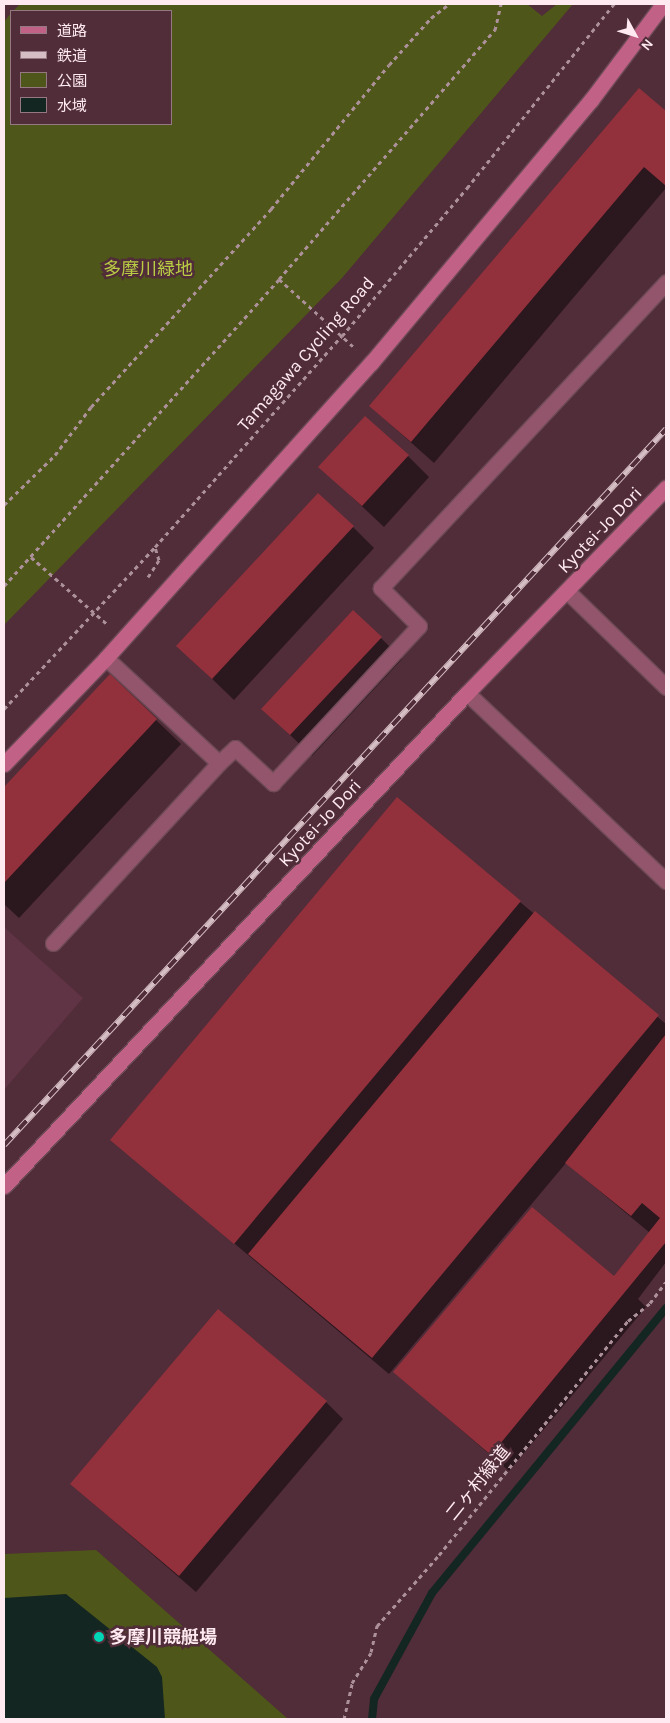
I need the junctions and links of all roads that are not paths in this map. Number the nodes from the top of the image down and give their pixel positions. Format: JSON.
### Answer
{"nodes":[{"id":1,"x":663,"y":4,"type":"edge"},
{"id":2,"x":666,"y":282,"type":"edge"},
{"id":3,"x":666,"y":488,"type":"edge"},
{"id":4,"x":567,"y":591,"type":"junction"},
{"id":5,"x":106,"y":658,"type":"junction"},
{"id":6,"x":666,"y":687,"type":"edge"},
{"id":7,"x":467,"y":693,"type":"junction"},
{"id":8,"x":219,"y":763,"type":"junction"},
{"id":9,"x":4,"y":764,"type":"edge"},
{"id":10,"x":666,"y":882,"type":"edge"},
{"id":11,"x":53,"y":943,"type":"dead end"},
{"id":12,"x":4,"y":1186,"type":"edge"}],
"edges":[{"from":1,"to":5,"type":"street"},
{"from":2,"to":8,"type":"street"},
{"from":3,"to":4,"type":"street","name":"Kyotei-Jo Dori"},
{"from":4,"to":6,"type":"street"},
{"from":4,"to":7,"type":"street","name":"Kyotei-Jo Dori"},
{"from":5,"to":8,"type":"street"},
{"from":5,"to":9,"type":"street"},
{"from":7,"to":10,"type":"street"},
{"from":7,"to":12,"type":"street","name":"Kyotei-Jo Dori"},
{"from":8,"to":11,"type":"street"}]}
